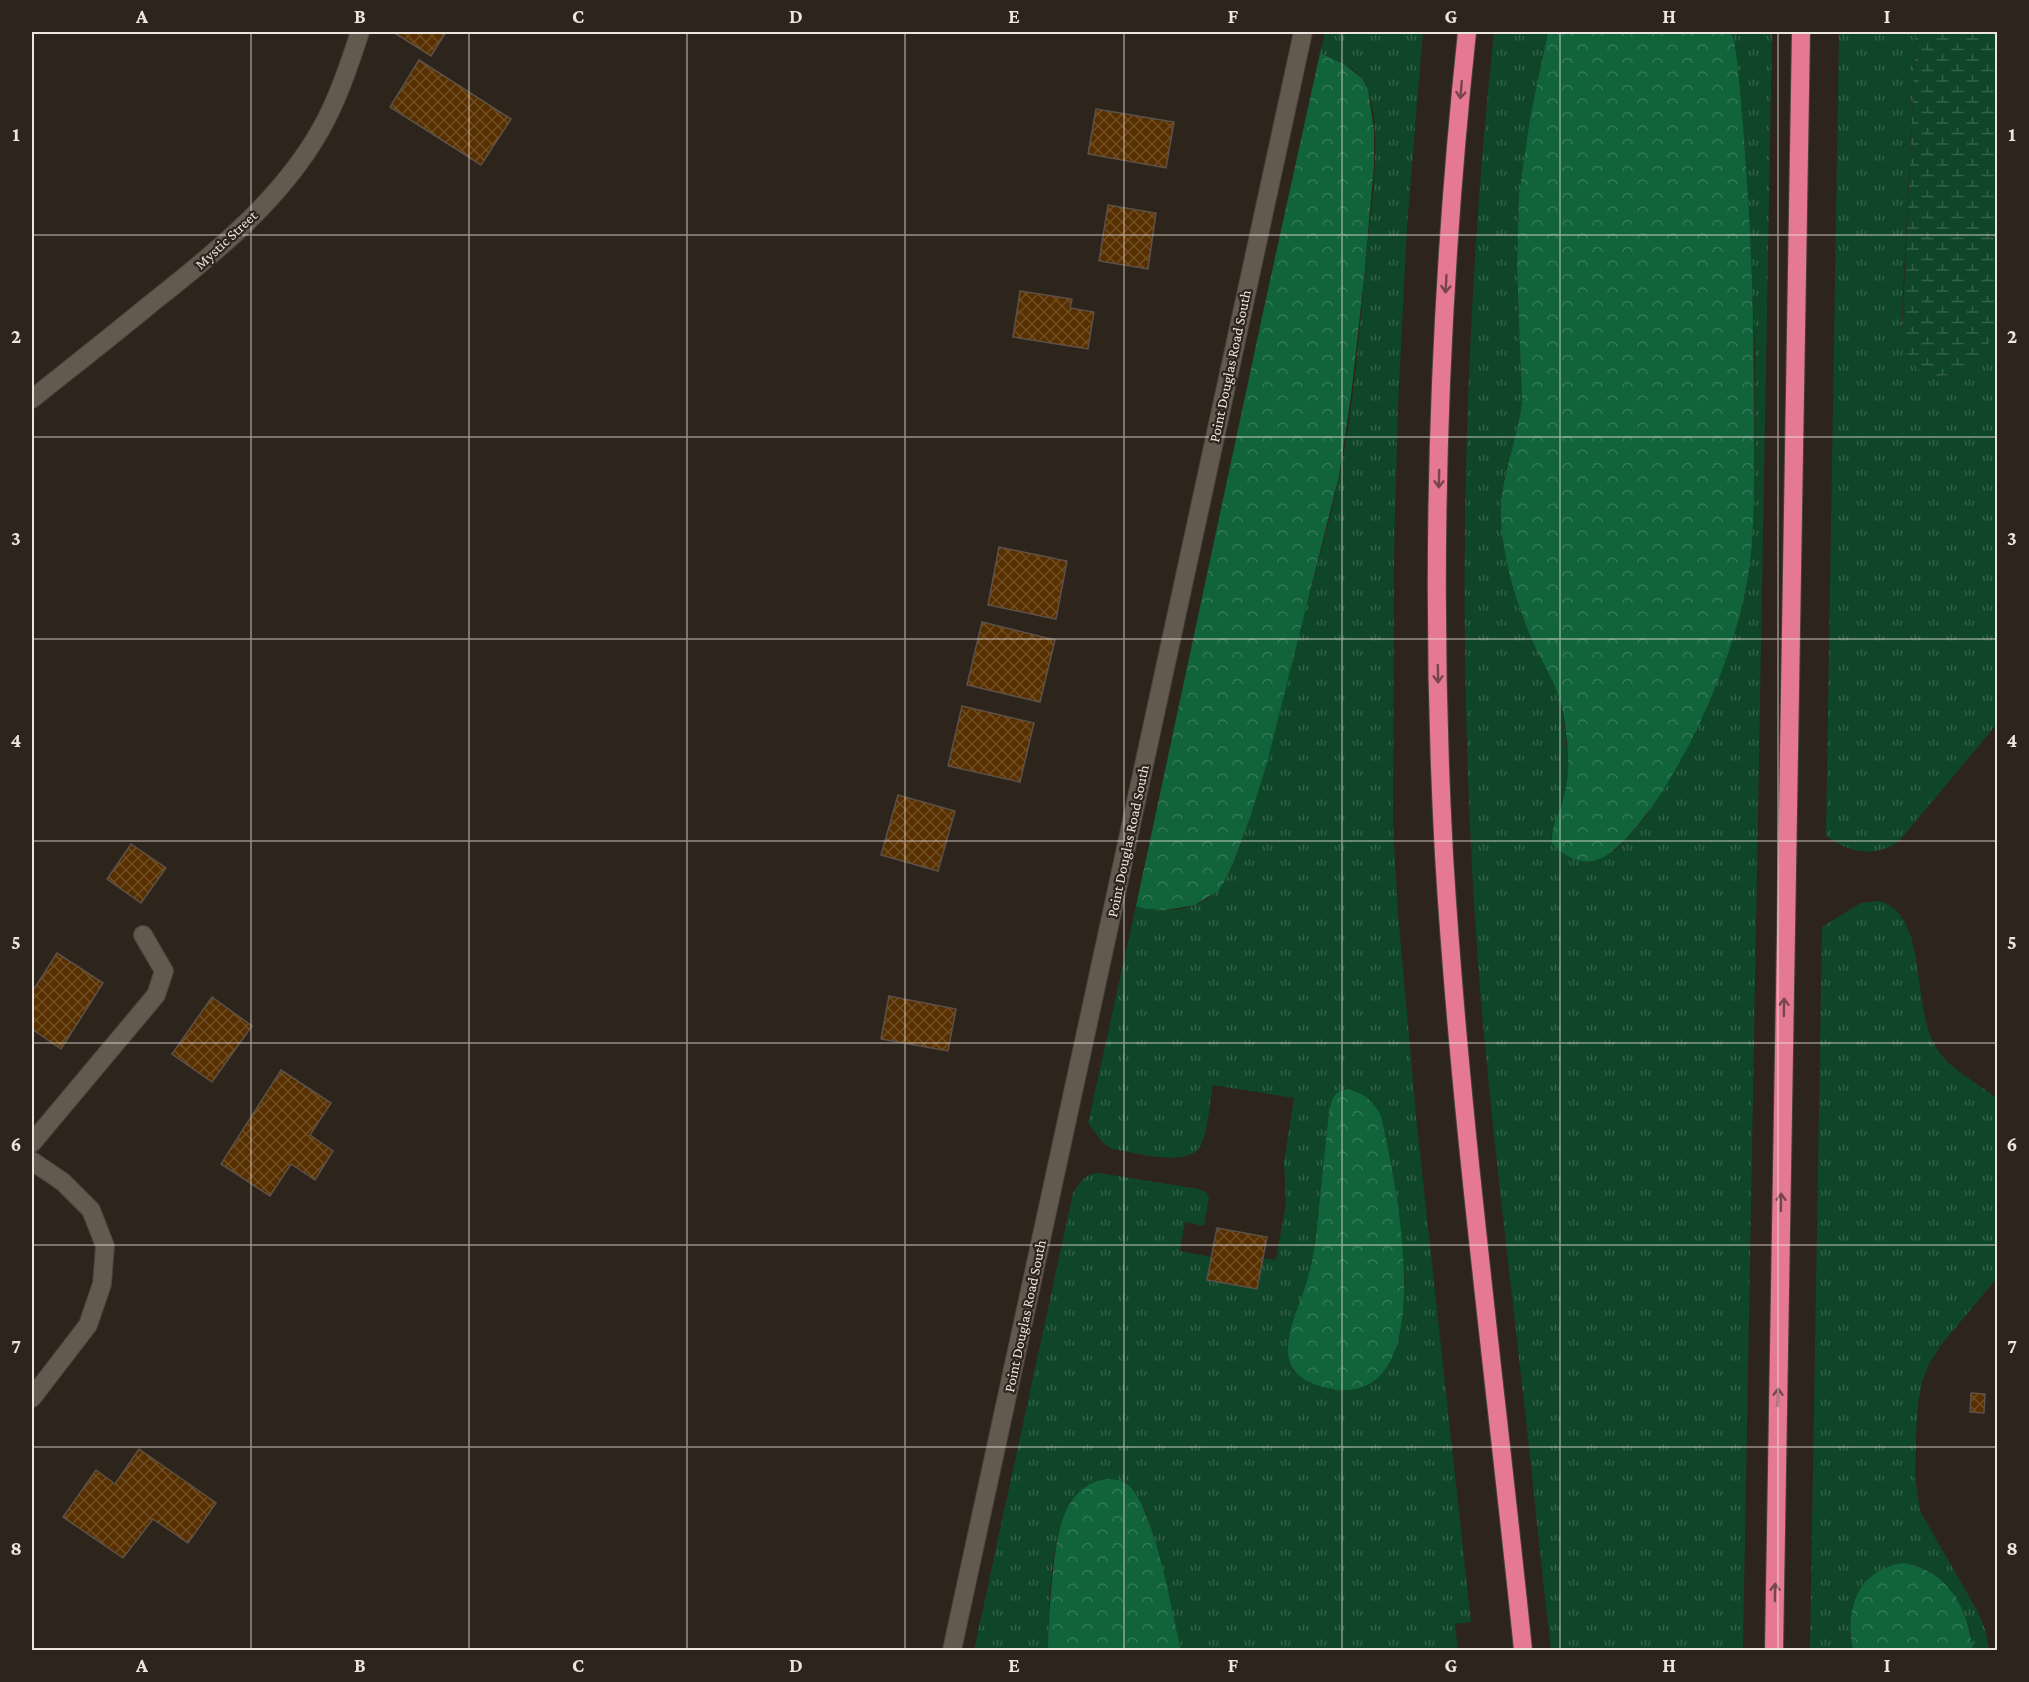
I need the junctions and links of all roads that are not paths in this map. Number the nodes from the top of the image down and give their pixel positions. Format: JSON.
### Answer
{"nodes":[{"id":1,"x":360,"y":32,"type":"edge"},
{"id":2,"x":1303,"y":32,"type":"edge"},
{"id":3,"x":1467,"y":32,"type":"edge"},
{"id":4,"x":1801,"y":32,"type":"edge"},
{"id":5,"x":32,"y":399,"type":"edge"},
{"id":6,"x":143,"y":935,"type":"dead end"},
{"id":7,"x":32,"y":1143,"type":"edge"},
{"id":8,"x":32,"y":1161,"type":"edge"},
{"id":9,"x":32,"y":1398,"type":"edge"},
{"id":10,"x":952,"y":1650,"type":"edge"},
{"id":11,"x":1523,"y":1650,"type":"edge"},
{"id":12,"x":1774,"y":1650,"type":"edge"}],
"edges":[{"from":1,"to":5,"type":"street","name":"Mystic Street"},
{"from":2,"to":10,"type":"street","name":"Point Douglas Road South"},
{"from":3,"to":11,"type":"highway","one_way":true},
{"from":12,"to":4,"type":"highway","one_way":true},
{"from":6,"to":7,"type":"street"},
{"from":8,"to":9,"type":"street"}]}
